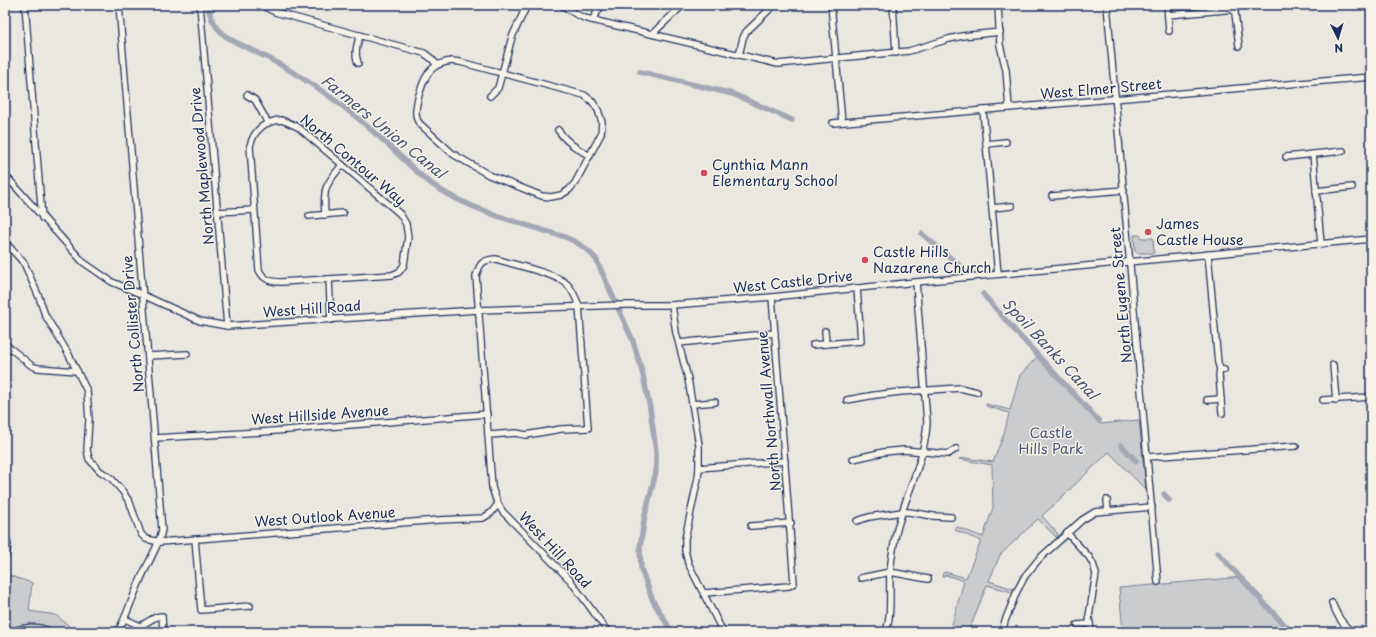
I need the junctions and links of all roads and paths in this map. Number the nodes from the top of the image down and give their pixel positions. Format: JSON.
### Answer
{"nodes":[{"id":1,"x":25,"y":5,"type":"edge"},
{"id":2,"x":119,"y":5,"type":"edge"},
{"id":3,"x":200,"y":5,"type":"edge"},
{"id":4,"x":263,"y":5,"type":"edge"},
{"id":5,"x":527,"y":5,"type":"edge"},
{"id":6,"x":562,"y":5,"type":"edge"},
{"id":7,"x":602,"y":5,"type":"edge"},
{"id":8,"x":684,"y":5,"type":"edge"},
{"id":9,"x":774,"y":5,"type":"edge"},
{"id":10,"x":831,"y":5,"type":"edge"},
{"id":11,"x":893,"y":5,"type":"edge"},
{"id":12,"x":998,"y":5,"type":"edge"},
{"id":13,"x":1107,"y":5,"type":"edge"},
{"id":14,"x":1167,"y":5,"type":"edge"},
{"id":15,"x":1235,"y":7,"type":"edge"},
{"id":16,"x":1168,"y":15,"type":"junction"},
{"id":17,"x":592,"y":20,"type":"junction"},
{"id":18,"x":1169,"y":31,"type":"dead end"},
{"id":19,"x":1000,"y":32,"type":"junction"},
{"id":20,"x":652,"y":34,"type":"junction"},
{"id":21,"x":360,"y":35,"type":"junction"},
{"id":22,"x":1240,"y":46,"type":"dead end"},
{"id":23,"x":896,"y":53,"type":"junction"},
{"id":24,"x":739,"y":55,"type":"junction"},
{"id":25,"x":836,"y":59,"type":"junction"},
{"id":26,"x":358,"y":63,"type":"dead end"},
{"id":27,"x":437,"y":65,"type":"junction"},
{"id":28,"x":502,"y":74,"type":"junction"},
{"id":29,"x":1371,"y":77,"type":"edge"},
{"id":30,"x":247,"y":95,"type":"dead end"},
{"id":31,"x":490,"y":96,"type":"dead end"},
{"id":32,"x":1116,"y":100,"type":"junction"},
{"id":33,"x":1010,"y":108,"type":"junction"},
{"id":34,"x":983,"y":110,"type":"junction"},
{"id":35,"x":842,"y":122,"type":"junction"},
{"id":36,"x":268,"y":123,"type":"junction"},
{"id":37,"x":833,"y":123,"type":"dead end"},
{"id":38,"x":558,"y":130,"type":"dead end"},
{"id":39,"x":1006,"y":142,"type":"dead end"},
{"id":40,"x":986,"y":144,"type":"junction"},
{"id":41,"x":1343,"y":151,"type":"dead end"},
{"id":42,"x":1313,"y":154,"type":"junction"},
{"id":43,"x":590,"y":156,"type":"junction"},
{"id":44,"x":1286,"y":157,"type":"dead end"},
{"id":45,"x":342,"y":165,"type":"junction"},
{"id":46,"x":5,"y":176,"type":"edge"},
{"id":47,"x":1352,"y":187,"type":"dead end"},
{"id":48,"x":1124,"y":190,"type":"junction"},
{"id":49,"x":1316,"y":190,"type":"junction"},
{"id":50,"x":1052,"y":196,"type":"dead end"},
{"id":51,"x":1012,"y":206,"type":"dead end"},
{"id":52,"x":992,"y":208,"type":"junction"},
{"id":53,"x":254,"y":210,"type":"junction"},
{"id":54,"x":218,"y":212,"type":"junction"},
{"id":55,"x":343,"y":214,"type":"dead end"},
{"id":56,"x":324,"y":215,"type":"junction"},
{"id":57,"x":309,"y":216,"type":"dead end"},
{"id":58,"x":42,"y":218,"type":"junction"},
{"id":59,"x":1371,"y":239,"type":"edge"},
{"id":60,"x":5,"y":242,"type":"edge"},
{"id":61,"x":1321,"y":244,"type":"junction"},
{"id":62,"x":1208,"y":254,"type":"junction"},
{"id":63,"x":1130,"y":261,"type":"junction"},
{"id":64,"x":998,"y":274,"type":"junction"},
{"id":65,"x":329,"y":279,"type":"junction"},
{"id":66,"x":916,"y":282,"type":"junction"},
{"id":67,"x":857,"y":288,"type":"junction"},
{"id":68,"x":143,"y":295,"type":"junction"},
{"id":69,"x":772,"y":297,"type":"junction"},
{"id":70,"x":672,"y":305,"type":"junction"},
{"id":71,"x":579,"y":306,"type":"junction"},
{"id":72,"x":478,"y":310,"type":"junction"},
{"id":73,"x":331,"y":320,"type":"junction"},
{"id":74,"x":227,"y":326,"type":"junction"},
{"id":75,"x":825,"y":331,"type":"dead end"},
{"id":76,"x":775,"y":333,"type":"junction"},
{"id":77,"x":679,"y":343,"type":"junction"},
{"id":78,"x":5,"y":344,"type":"edge"},
{"id":79,"x":826,"y":344,"type":"junction"},
{"id":80,"x":813,"y":345,"type":"dead end"},
{"id":81,"x":187,"y":354,"type":"dead end"},
{"id":82,"x":148,"y":356,"type":"junction"},
{"id":83,"x":1333,"y":366,"type":"dead end"},
{"id":84,"x":77,"y":371,"type":"junction"},
{"id":85,"x":925,"y":391,"type":"junction"},
{"id":86,"x":977,"y":392,"type":"dead end"},
{"id":87,"x":1371,"y":397,"type":"edge"},
{"id":88,"x":1221,"y":399,"type":"junction"},
{"id":89,"x":847,"y":400,"type":"dead end"},
{"id":90,"x":1207,"y":400,"type":"dead end"},
{"id":91,"x":1323,"y":400,"type":"dead end"},
{"id":92,"x":1336,"y":400,"type":"junction"},
{"id":93,"x":715,"y":402,"type":"dead end"},
{"id":94,"x":692,"y":404,"type":"junction"},
{"id":95,"x":1222,"y":413,"type":"dead end"},
{"id":96,"x":487,"y":414,"type":"junction"},
{"id":97,"x":489,"y":435,"type":"junction"},
{"id":98,"x":155,"y":438,"type":"junction"},
{"id":99,"x":1296,"y":446,"type":"dead end"},
{"id":100,"x":956,"y":449,"type":"dead end"},
{"id":101,"x":923,"y":452,"type":"junction"},
{"id":102,"x":1148,"y":457,"type":"junction"},
{"id":103,"x":853,"y":459,"type":"dead end"},
{"id":104,"x":785,"y":461,"type":"junction"},
{"id":105,"x":699,"y":468,"type":"junction"},
{"id":106,"x":1107,"y":500,"type":"dead end"},
{"id":107,"x":498,"y":504,"type":"junction"},
{"id":108,"x":1152,"y":507,"type":"junction"},
{"id":109,"x":1108,"y":511,"type":"junction"},
{"id":110,"x":902,"y":512,"type":"junction"},
{"id":111,"x":951,"y":517,"type":"dead end"},
{"id":112,"x":857,"y":521,"type":"dead end"},
{"id":113,"x":791,"y":523,"type":"junction"},
{"id":114,"x":751,"y":526,"type":"dead end"},
{"id":115,"x":5,"y":531,"type":"edge"},
{"id":116,"x":1068,"y":533,"type":"junction"},
{"id":117,"x":195,"y":539,"type":"junction"},
{"id":118,"x":160,"y":542,"type":"junction"},
{"id":119,"x":5,"y":558,"type":"edge"},
{"id":120,"x":890,"y":572,"type":"junction"},
{"id":121,"x":862,"y":578,"type":"dead end"},
{"id":122,"x":928,"y":579,"type":"dead end"},
{"id":123,"x":1158,"y":582,"type":"dead end"},
{"id":124,"x":704,"y":594,"type":"junction"},
{"id":125,"x":1332,"y":603,"type":"dead end"},
{"id":126,"x":250,"y":606,"type":"dead end"},
{"id":127,"x":125,"y":619,"type":"junction"},
{"id":128,"x":1090,"y":624,"type":"junction"},
{"id":129,"x":1077,"y":625,"type":"dead end"},
{"id":130,"x":8,"y":632,"type":"edge"},
{"id":131,"x":51,"y":632,"type":"edge"},
{"id":132,"x":118,"y":632,"type":"edge"},
{"id":133,"x":163,"y":632,"type":"edge"},
{"id":134,"x":608,"y":632,"type":"edge"},
{"id":135,"x":723,"y":632,"type":"edge"},
{"id":136,"x":887,"y":632,"type":"edge"},
{"id":137,"x":1002,"y":632,"type":"edge"},
{"id":138,"x":1091,"y":632,"type":"edge"},
{"id":139,"x":1353,"y":632,"type":"edge"}],
"edges":[{"from":1,"to":58,"type":"street"},
{"from":2,"to":68,"type":"street","name":"North Collister Drive"},
{"from":3,"to":54,"type":"street","name":"North Maplewood Drive"},
{"from":4,"to":21,"type":"street"},
{"from":5,"to":28,"type":"street"},
{"from":6,"to":17,"type":"street"},
{"from":7,"to":17,"type":"street"},
{"from":8,"to":20,"type":"street"},
{"from":9,"to":24,"type":"street"},
{"from":10,"to":25,"type":"street"},
{"from":11,"to":23,"type":"street"},
{"from":12,"to":19,"type":"street"},
{"from":13,"to":32,"type":"street","name":"North Eugene Street"},
{"from":14,"to":16,"type":"street"},
{"from":15,"to":16,"type":"street"},
{"from":15,"to":22,"type":"street"},
{"from":16,"to":18,"type":"street"},
{"from":17,"to":20,"type":"street"},
{"from":19,"to":23,"type":"street"},
{"from":19,"to":33,"type":"street"},
{"from":20,"to":24,"type":"street"},
{"from":21,"to":26,"type":"street"},
{"from":21,"to":27,"type":"street"},
{"from":23,"to":25,"type":"street"},
{"from":24,"to":25,"type":"street"},
{"from":25,"to":35,"type":"street"},
{"from":27,"to":28,"type":"street"},
{"from":27,"to":43,"type":"street"},
{"from":28,"to":31,"type":"street"},
{"from":28,"to":43,"type":"street"},
{"from":29,"to":32,"type":"street","name":"West Elmer Street"},
{"from":30,"to":36,"type":"street"},
{"from":32,"to":33,"type":"street","name":"West Elmer Street"},
{"from":32,"to":48,"type":"street","name":"North Eugene Street"},
{"from":33,"to":34,"type":"street","name":"West Elmer Street"},
{"from":34,"to":35,"type":"street","name":"West Elmer Street"},
{"from":34,"to":40,"type":"street"},
{"from":35,"to":37,"type":"street","name":"West Elmer Street"},
{"from":36,"to":45,"type":"street","name":"North Contour Way"},
{"from":36,"to":53,"type":"street"},
{"from":38,"to":43,"type":"street"},
{"from":39,"to":40,"type":"street"},
{"from":40,"to":52,"type":"street"},
{"from":41,"to":42,"type":"street"},
{"from":42,"to":44,"type":"street"},
{"from":42,"to":49,"type":"street"},
{"from":45,"to":56,"type":"street"},
{"from":45,"to":65,"type":"street","name":"North Contour Way"},
{"from":46,"to":58,"type":"street","name":"West Hill Road"},
{"from":47,"to":49,"type":"street"},
{"from":48,"to":50,"type":"street"},
{"from":48,"to":63,"type":"street","name":"North Eugene Street"},
{"from":49,"to":61,"type":"street"},
{"from":51,"to":52,"type":"street"},
{"from":52,"to":64,"type":"street"},
{"from":53,"to":54,"type":"street"},
{"from":53,"to":65,"type":"street"},
{"from":54,"to":74,"type":"street","name":"North Maplewood Drive"},
{"from":55,"to":56,"type":"street"},
{"from":56,"to":57,"type":"street"},
{"from":58,"to":68,"type":"street","name":"West Hill Road"},
{"from":59,"to":61,"type":"street","name":"West Castle Drive"},
{"from":60,"to":84,"type":"street"},
{"from":61,"to":62,"type":"street","name":"West Castle Drive"},
{"from":62,"to":63,"type":"street","name":"West Castle Drive"},
{"from":62,"to":88,"type":"street"},
{"from":63,"to":64,"type":"street","name":"West Castle Drive"},
{"from":63,"to":102,"type":"street","name":"North Eugene Street"},
{"from":64,"to":66,"type":"street","name":"West Castle Drive"},
{"from":65,"to":73,"type":"street"},
{"from":66,"to":67,"type":"street","name":"West Castle Drive"},
{"from":66,"to":85,"type":"street"},
{"from":67,"to":69,"type":"street","name":"West Castle Drive"},
{"from":67,"to":79,"type":"street"},
{"from":68,"to":74,"type":"street","name":"West Hill Road"},
{"from":68,"to":82,"type":"street","name":"North Collister Drive"},
{"from":69,"to":70,"type":"street","name":"West Castle Drive"},
{"from":69,"to":76,"type":"street","name":"North Northwall Avenue"},
{"from":70,"to":71,"type":"street","name":"West Castle Drive"},
{"from":70,"to":77,"type":"street"},
{"from":71,"to":72,"type":"street","name":"West Castle Drive"},
{"from":71,"to":72,"type":"street"},
{"from":71,"to":97,"type":"street"},
{"from":72,"to":73,"type":"street","name":"West Hill Road"},
{"from":72,"to":96,"type":"street","name":"West Hill Road"},
{"from":73,"to":74,"type":"street","name":"West Hill Road"},
{"from":75,"to":79,"type":"street"},
{"from":76,"to":77,"type":"street"},
{"from":76,"to":104,"type":"street","name":"North Northwall Avenue"},
{"from":77,"to":94,"type":"street"},
{"from":78,"to":84,"type":"street"},
{"from":79,"to":80,"type":"street"},
{"from":81,"to":82,"type":"street"},
{"from":82,"to":98,"type":"street","name":"North Collister Drive"},
{"from":83,"to":92,"type":"street"},
{"from":84,"to":118,"type":"street"},
{"from":85,"to":86,"type":"street"},
{"from":85,"to":89,"type":"street"},
{"from":85,"to":101,"type":"street"},
{"from":87,"to":92,"type":"street"},
{"from":88,"to":90,"type":"street"},
{"from":88,"to":95,"type":"street"},
{"from":91,"to":92,"type":"street"},
{"from":93,"to":94,"type":"street"},
{"from":94,"to":105,"type":"street"},
{"from":96,"to":97,"type":"street","name":"West Hill Road"},
{"from":96,"to":98,"type":"street","name":"West Hillside Avenue"},
{"from":97,"to":107,"type":"street","name":"West Hill Road"},
{"from":98,"to":118,"type":"street","name":"North Collister Drive"},
{"from":99,"to":102,"type":"street"},
{"from":100,"to":101,"type":"street"},
{"from":101,"to":103,"type":"street"},
{"from":101,"to":110,"type":"street"},
{"from":102,"to":108,"type":"street","name":"North Eugene Street"},
{"from":104,"to":105,"type":"street"},
{"from":104,"to":113,"type":"street","name":"North Northwall Avenue"},
{"from":105,"to":124,"type":"street"},
{"from":106,"to":109,"type":"street"},
{"from":107,"to":117,"type":"street","name":"West Outlook Avenue"},
{"from":107,"to":134,"type":"street","name":"West Hill Road"},
{"from":108,"to":109,"type":"street"},
{"from":108,"to":123,"type":"street","name":"North Eugene Street"},
{"from":109,"to":116,"type":"street"},
{"from":110,"to":111,"type":"street"},
{"from":110,"to":112,"type":"street"},
{"from":110,"to":120,"type":"street"},
{"from":113,"to":114,"type":"street"},
{"from":113,"to":124,"type":"street","name":"North Northwall Avenue"},
{"from":115,"to":119,"type":"street"},
{"from":116,"to":128,"type":"street"},
{"from":116,"to":137,"type":"street"},
{"from":117,"to":118,"type":"street","name":"West Outlook Avenue"},
{"from":117,"to":126,"type":"street"},
{"from":118,"to":127,"type":"street","name":"North Collister Drive"},
{"from":120,"to":121,"type":"street"},
{"from":120,"to":122,"type":"street"},
{"from":120,"to":136,"type":"street"},
{"from":124,"to":135,"type":"street"},
{"from":125,"to":139,"type":"street"},
{"from":127,"to":132,"type":"street","name":"North Collister Drive"},
{"from":127,"to":133,"type":"street"},
{"from":128,"to":129,"type":"street"},
{"from":128,"to":138,"type":"street"},
{"from":130,"to":131,"type":"street"}]}
